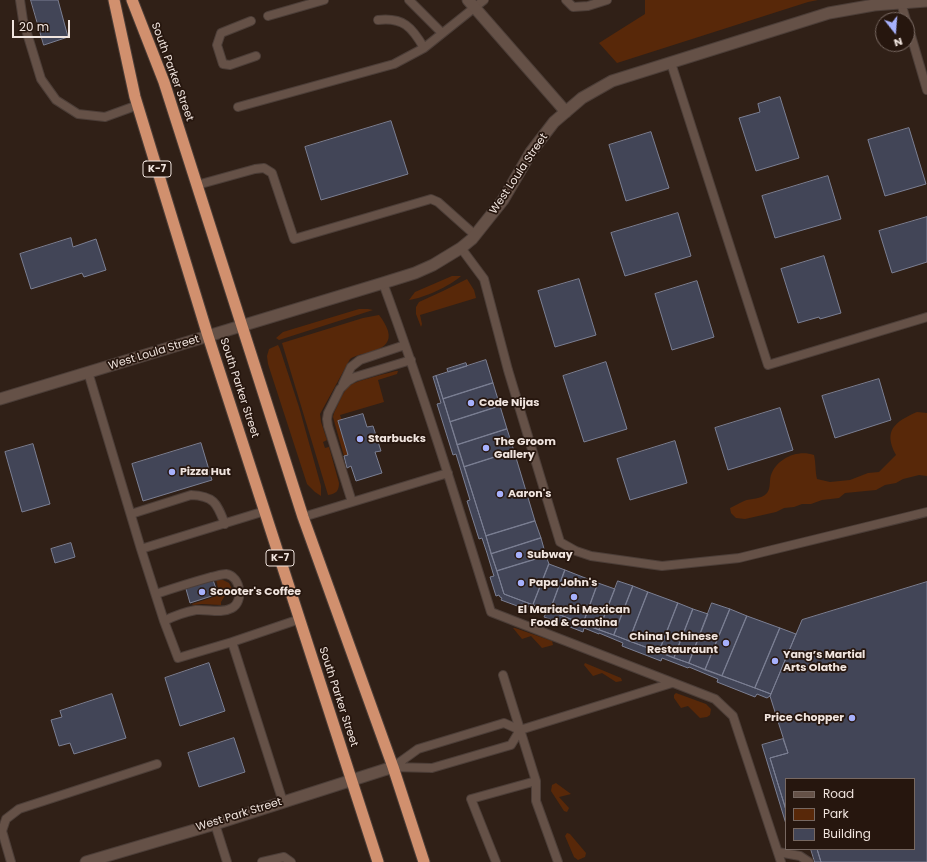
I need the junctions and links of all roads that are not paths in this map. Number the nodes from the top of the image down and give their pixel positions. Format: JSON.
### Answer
{"nodes":[{"id":1,"x":20,"y":0,"type":"edge"},
{"id":2,"x":114,"y":0,"type":"edge"},
{"id":3,"x":132,"y":0,"type":"edge"},
{"id":4,"x":324,"y":0,"type":"edge"},
{"id":5,"x":408,"y":0,"type":"edge"},
{"id":6,"x":484,"y":0,"type":"edge"},
{"id":7,"x":566,"y":0,"type":"edge"},
{"id":8,"x":607,"y":0,"type":"edge"},
{"id":9,"x":927,"y":1,"type":"edge"},
{"id":10,"x":901,"y":3,"type":"junction"},
{"id":11,"x":471,"y":4,"type":"edge"},
{"id":12,"x":904,"y":12,"type":"edge"},
{"id":13,"x":268,"y":16,"type":"dead end"},
{"id":14,"x":378,"y":20,"type":"dead end"},
{"id":15,"x":251,"y":21,"type":"dead end"},
{"id":16,"x":442,"y":33,"type":"junction"},
{"id":17,"x":424,"y":48,"type":"junction"},
{"id":18,"x":915,"y":49,"type":"edge"},
{"id":19,"x":256,"y":56,"type":"dead end"},
{"id":20,"x":671,"y":63,"type":"junction"},
{"id":21,"x":927,"y":90,"type":"edge"},
{"id":22,"x":138,"y":105,"type":"junction"},
{"id":23,"x":238,"y":107,"type":"dead end"},
{"id":24,"x":566,"y":112,"type":"junction"},
{"id":25,"x":197,"y":185,"type":"junction"},
{"id":26,"x":475,"y":235,"type":"junction"},
{"id":27,"x":461,"y":248,"type":"junction"},
{"id":28,"x":383,"y":283,"type":"junction"},
{"id":29,"x":927,"y":317,"type":"edge"},
{"id":30,"x":242,"y":326,"type":"junction"},
{"id":31,"x":208,"y":336,"type":"junction"},
{"id":32,"x":406,"y":345,"type":"junction"},
{"id":33,"x":411,"y":360,"type":"junction"},
{"id":34,"x":88,"y":372,"type":"junction"},
{"id":35,"x":343,"y":385,"type":"junction"},
{"id":36,"x":0,"y":399,"type":"edge"},
{"id":37,"x":448,"y":473,"type":"junction"},
{"id":38,"x":352,"y":502,"type":"junction"},
{"id":39,"x":265,"y":511,"type":"junction"},
{"id":40,"x":927,"y":512,"type":"edge"},
{"id":41,"x":131,"y":514,"type":"junction"},
{"id":42,"x":303,"y":517,"type":"junction"},
{"id":43,"x":225,"y":524,"type":"junction"},
{"id":44,"x":142,"y":549,"type":"junction"},
{"id":45,"x":156,"y":594,"type":"junction"},
{"id":46,"x":300,"y":619,"type":"junction"},
{"id":47,"x":164,"y":621,"type":"junction"},
{"id":48,"x":232,"y":642,"type":"junction"},
{"id":49,"x":503,"y":675,"type":"dead end"},
{"id":50,"x":672,"y":683,"type":"junction"},
{"id":51,"x":520,"y":730,"type":"junction"},
{"id":52,"x":157,"y":764,"type":"dead end"},
{"id":53,"x":393,"y":767,"type":"junction"},
{"id":54,"x":352,"y":781,"type":"junction"},
{"id":55,"x":536,"y":781,"type":"junction"},
{"id":56,"x":283,"y":802,"type":"junction"},
{"id":57,"x":215,"y":824,"type":"junction"},
{"id":58,"x":778,"y":852,"type":"junction"},
{"id":59,"x":11,"y":862,"type":"edge"},
{"id":60,"x":86,"y":862,"type":"edge"},
{"id":61,"x":227,"y":862,"type":"edge"},
{"id":62,"x":262,"y":862,"type":"edge"},
{"id":63,"x":291,"y":862,"type":"edge"},
{"id":64,"x":378,"y":862,"type":"edge"},
{"id":65,"x":424,"y":862,"type":"edge"},
{"id":66,"x":496,"y":862,"type":"edge"},
{"id":67,"x":558,"y":862,"type":"edge"},
{"id":68,"x":781,"y":862,"type":"edge"},
{"id":69,"x":809,"y":862,"type":"edge"}],
"edges":[{"from":1,"to":22,"type":"lane"},
{"from":2,"to":22,"type":"highway","name":"South Parker Street","number":"K-7"},
{"from":3,"to":25,"type":"highway","name":"South Parker Street"},
{"from":4,"to":13,"type":"lane"},
{"from":5,"to":16,"type":"lane"},
{"from":6,"to":11,"type":"lane"},
{"from":7,"to":8,"type":"lane"},
{"from":9,"to":10,"type":"street","name":"West Loula Street"},
{"from":10,"to":12,"type":"lane"},
{"from":10,"to":20,"type":"street","name":"West Loula Street"},
{"from":11,"to":16,"type":"lane"},
{"from":11,"to":24,"type":"street"},
{"from":14,"to":17,"type":"lane"},
{"from":15,"to":19,"type":"lane"},
{"from":16,"to":17,"type":"lane"},
{"from":17,"to":23,"type":"lane"},
{"from":18,"to":21,"type":"lane"},
{"from":20,"to":24,"type":"street","name":"West Loula Street"},
{"from":20,"to":29,"type":"lane"},
{"from":22,"to":31,"type":"highway","name":"South Parker Street","number":"K-7"},
{"from":24,"to":26,"type":"street","name":"West Loula Street"},
{"from":25,"to":26,"type":"lane"},
{"from":25,"to":30,"type":"highway","name":"South Parker Street"},
{"from":26,"to":27,"type":"street","name":"West Loula Street"},
{"from":27,"to":28,"type":"street","name":"West Loula Street"},
{"from":27,"to":40,"type":"lane"},
{"from":28,"to":30,"type":"street","name":"West Loula Street"},
{"from":28,"to":32,"type":"lane"},
{"from":30,"to":31,"type":"street","name":"West Loula Street"},
{"from":30,"to":42,"type":"highway","name":"South Parker Street"},
{"from":31,"to":34,"type":"street","name":"West Loula Street"},
{"from":31,"to":39,"type":"highway","name":"South Parker Street","number":"K-7"},
{"from":32,"to":33,"type":"lane"},
{"from":32,"to":35,"type":"lane"},
{"from":33,"to":35,"type":"lane"},
{"from":33,"to":37,"type":"lane"},
{"from":34,"to":36,"type":"street","name":"West Loula Street"},
{"from":34,"to":41,"type":"lane"},
{"from":35,"to":38,"type":"lane"},
{"from":37,"to":38,"type":"lane"},
{"from":37,"to":50,"type":"lane"},
{"from":38,"to":42,"type":"lane"},
{"from":39,"to":43,"type":"lane"},
{"from":39,"to":46,"type":"highway","name":"South Parker Street","number":"K-7"},
{"from":41,"to":43,"type":"lane"},
{"from":41,"to":44,"type":"lane"},
{"from":42,"to":53,"type":"highway","name":"South Parker Street"},
{"from":43,"to":44,"type":"lane"},
{"from":44,"to":45,"type":"lane"},
{"from":45,"to":47,"type":"lane"},
{"from":45,"to":47,"type":"lane"},
{"from":46,"to":48,"type":"lane"},
{"from":46,"to":54,"type":"highway","name":"South Parker Street","number":"K-7"},
{"from":47,"to":48,"type":"lane"},
{"from":48,"to":56,"type":"lane"},
{"from":49,"to":51,"type":"lane"},
{"from":50,"to":51,"type":"lane"},
{"from":50,"to":58,"type":"lane"},
{"from":51,"to":53,"type":"lane"},
{"from":51,"to":53,"type":"lane"},
{"from":51,"to":55,"type":"lane"},
{"from":52,"to":59,"type":"lane"},
{"from":53,"to":54,"type":"street","name":"West Park Street"},
{"from":53,"to":65,"type":"highway","name":"South Parker Street"},
{"from":54,"to":56,"type":"street","name":"West Park Street"},
{"from":54,"to":64,"type":"highway","number":"K-7"},
{"from":55,"to":66,"type":"lane"},
{"from":55,"to":67,"type":"lane"},
{"from":56,"to":57,"type":"street","name":"West Park Street"},
{"from":57,"to":60,"type":"street","name":"West Park Street"},
{"from":57,"to":61,"type":"lane"},
{"from":58,"to":68,"type":"lane"},
{"from":58,"to":69,"type":"lane"},
{"from":62,"to":63,"type":"lane"}]}
